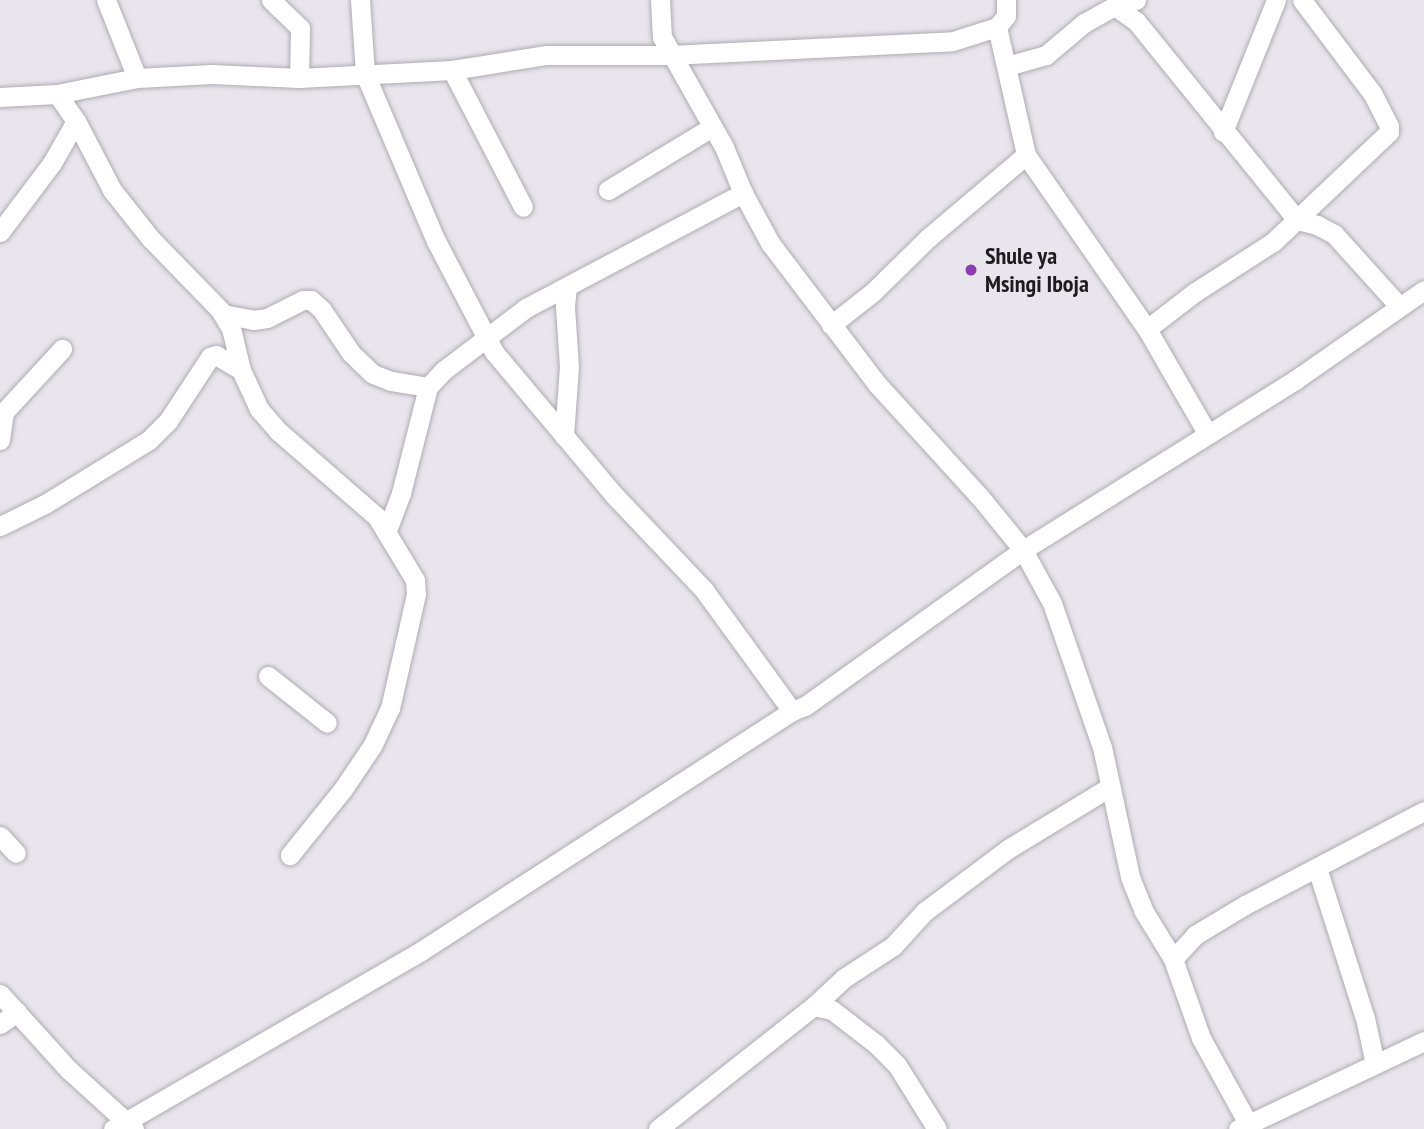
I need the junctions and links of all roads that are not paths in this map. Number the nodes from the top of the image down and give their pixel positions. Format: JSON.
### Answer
{"nodes":[{"id":1,"x":106,"y":0,"type":"edge"},
{"id":2,"x":271,"y":0,"type":"edge"},
{"id":3,"x":360,"y":0,"type":"edge"},
{"id":4,"x":660,"y":0,"type":"edge"},
{"id":5,"x":1006,"y":0,"type":"edge"},
{"id":6,"x":1136,"y":0,"type":"edge"},
{"id":7,"x":1276,"y":0,"type":"edge"},
{"id":8,"x":1302,"y":0,"type":"edge"},
{"id":9,"x":1115,"y":6,"type":"junction"},
{"id":10,"x":997,"y":27,"type":"junction"},
{"id":11,"x":670,"y":55,"type":"junction"},
{"id":12,"x":1007,"y":66,"type":"junction"},
{"id":13,"x":452,"y":70,"type":"junction"},
{"id":14,"x":365,"y":74,"type":"junction"},
{"id":15,"x":137,"y":78,"type":"junction"},
{"id":16,"x":299,"y":78,"type":"junction"},
{"id":17,"x":57,"y":94,"type":"junction"},
{"id":18,"x":0,"y":97,"type":"edge"},
{"id":19,"x":76,"y":121,"type":"junction"},
{"id":20,"x":712,"y":127,"type":"junction"},
{"id":21,"x":1223,"y":132,"type":"junction"},
{"id":22,"x":1026,"y":155,"type":"junction"},
{"id":23,"x":608,"y":190,"type":"dead end"},
{"id":24,"x":743,"y":193,"type":"junction"},
{"id":25,"x":523,"y":207,"type":"dead end"},
{"id":26,"x":1297,"y":220,"type":"junction"},
{"id":27,"x":0,"y":233,"type":"edge"},
{"id":28,"x":567,"y":287,"type":"junction"},
{"id":29,"x":1424,"y":290,"type":"edge"},
{"id":30,"x":1398,"y":306,"type":"junction"},
{"id":31,"x":222,"y":314,"type":"junction"},
{"id":32,"x":831,"y":325,"type":"junction"},
{"id":33,"x":1147,"y":329,"type":"junction"},
{"id":34,"x":486,"y":338,"type":"junction"},
{"id":35,"x":62,"y":349,"type":"dead end"},
{"id":36,"x":241,"y":370,"type":"junction"},
{"id":37,"x":428,"y":387,"type":"junction"},
{"id":38,"x":1207,"y":433,"type":"junction"},
{"id":39,"x":564,"y":436,"type":"junction"},
{"id":40,"x":0,"y":440,"type":"edge"},
{"id":41,"x":1,"y":522,"type":"edge"},
{"id":42,"x":387,"y":530,"type":"junction"},
{"id":43,"x":1023,"y":550,"type":"junction"},
{"id":44,"x":268,"y":676,"type":"dead end"},
{"id":45,"x":792,"y":711,"type":"junction"},
{"id":46,"x":327,"y":723,"type":"dead end"},
{"id":47,"x":1110,"y":787,"type":"junction"},
{"id":48,"x":1424,"y":811,"type":"edge"},
{"id":49,"x":0,"y":836,"type":"edge"},
{"id":50,"x":16,"y":853,"type":"dead end"},
{"id":51,"x":290,"y":855,"type":"dead end"},
{"id":52,"x":1317,"y":868,"type":"junction"},
{"id":53,"x":1173,"y":958,"type":"junction"},
{"id":54,"x":0,"y":994,"type":"edge"},
{"id":55,"x":814,"y":1006,"type":"junction"},
{"id":56,"x":17,"y":1012,"type":"junction"},
{"id":57,"x":0,"y":1024,"type":"edge"},
{"id":58,"x":1424,"y":1041,"type":"edge"},
{"id":59,"x":1375,"y":1063,"type":"junction"},
{"id":60,"x":124,"y":1126,"type":"edge"},
{"id":61,"x":1245,"y":1128,"type":"edge"},
{"id":62,"x":658,"y":1129,"type":"edge"},
{"id":63,"x":937,"y":1129,"type":"edge"}],
"edges":[{"from":1,"to":15,"type":"street"},
{"from":2,"to":16,"type":"street"},
{"from":3,"to":14,"type":"street"},
{"from":4,"to":11,"type":"street"},
{"from":5,"to":10,"type":"street"},
{"from":6,"to":9,"type":"street"},
{"from":7,"to":21,"type":"street"},
{"from":8,"to":26,"type":"street"},
{"from":9,"to":12,"type":"street"},
{"from":9,"to":21,"type":"street"},
{"from":10,"to":11,"type":"street"},
{"from":10,"to":12,"type":"street"},
{"from":11,"to":13,"type":"street"},
{"from":11,"to":20,"type":"street"},
{"from":12,"to":22,"type":"street"},
{"from":13,"to":14,"type":"street"},
{"from":13,"to":25,"type":"street"},
{"from":14,"to":16,"type":"street"},
{"from":14,"to":34,"type":"street"},
{"from":15,"to":16,"type":"street"},
{"from":15,"to":17,"type":"street"},
{"from":17,"to":18,"type":"street"},
{"from":17,"to":19,"type":"street"},
{"from":19,"to":27,"type":"street"},
{"from":19,"to":31,"type":"street"},
{"from":20,"to":23,"type":"street"},
{"from":20,"to":24,"type":"street"},
{"from":21,"to":26,"type":"street"},
{"from":22,"to":32,"type":"street"},
{"from":22,"to":33,"type":"street"},
{"from":24,"to":28,"type":"street"},
{"from":24,"to":32,"type":"street"},
{"from":26,"to":30,"type":"street"},
{"from":26,"to":33,"type":"street"},
{"from":28,"to":34,"type":"street"},
{"from":28,"to":39,"type":"street"},
{"from":29,"to":30,"type":"street"},
{"from":30,"to":38,"type":"street"},
{"from":31,"to":36,"type":"street"},
{"from":31,"to":37,"type":"street"},
{"from":32,"to":43,"type":"street"},
{"from":33,"to":38,"type":"street"},
{"from":34,"to":37,"type":"street"},
{"from":34,"to":39,"type":"street"},
{"from":35,"to":40,"type":"street"},
{"from":36,"to":41,"type":"street"},
{"from":36,"to":42,"type":"street"},
{"from":37,"to":42,"type":"street"},
{"from":38,"to":43,"type":"street"},
{"from":39,"to":45,"type":"street"},
{"from":42,"to":51,"type":"street"},
{"from":43,"to":45,"type":"street"},
{"from":43,"to":47,"type":"street"},
{"from":44,"to":46,"type":"street"},
{"from":45,"to":60,"type":"street"},
{"from":47,"to":53,"type":"street"},
{"from":47,"to":55,"type":"street"},
{"from":48,"to":52,"type":"street"},
{"from":49,"to":50,"type":"street"},
{"from":52,"to":53,"type":"street"},
{"from":52,"to":59,"type":"street"},
{"from":53,"to":61,"type":"street"},
{"from":54,"to":56,"type":"street"},
{"from":55,"to":62,"type":"street"},
{"from":55,"to":63,"type":"street"},
{"from":56,"to":57,"type":"street"},
{"from":56,"to":60,"type":"street"},
{"from":58,"to":59,"type":"street"},
{"from":59,"to":61,"type":"street"}]}
